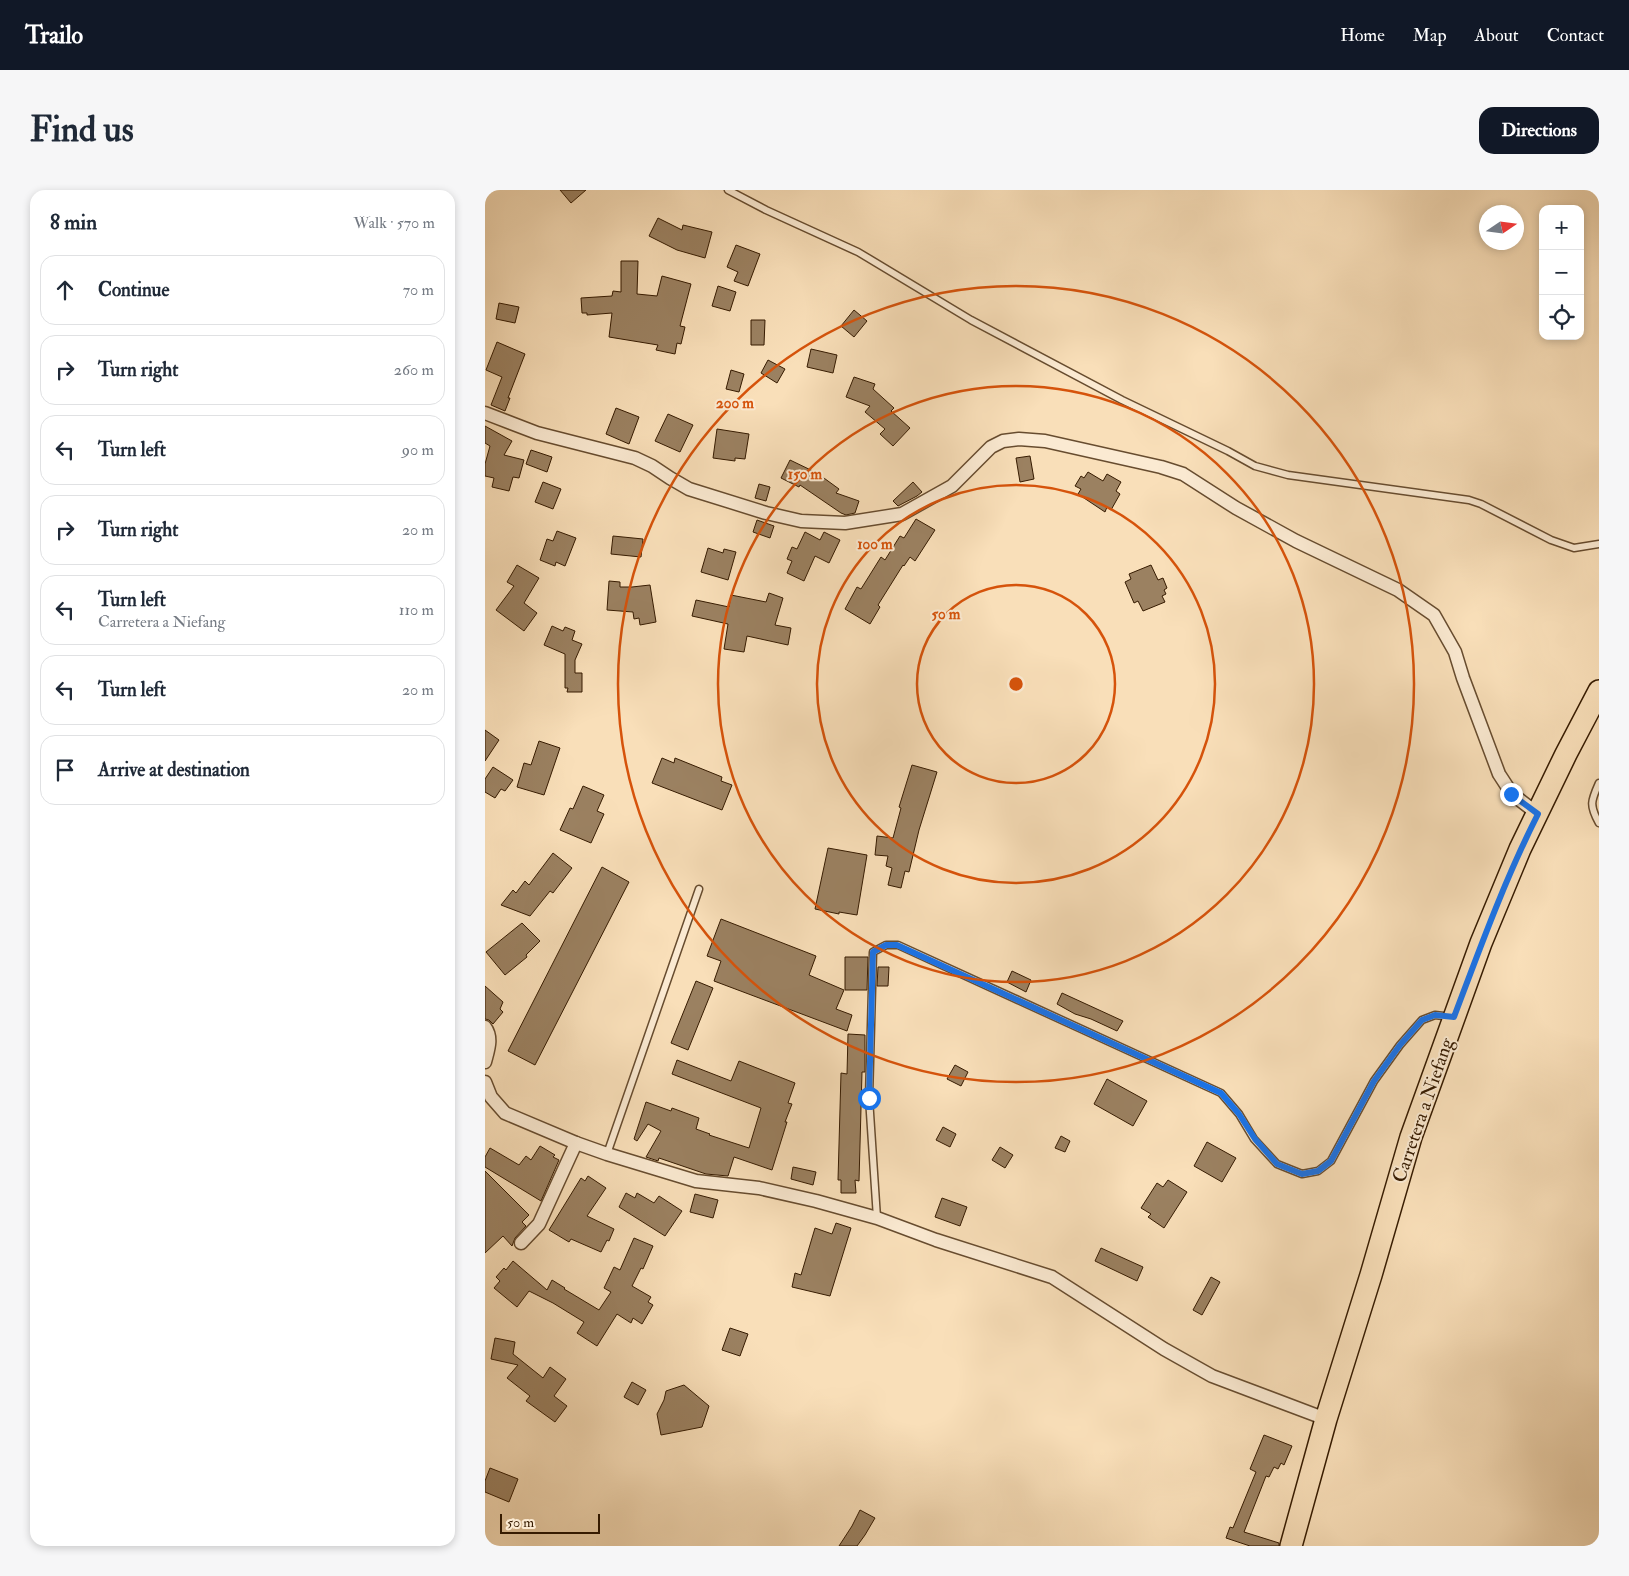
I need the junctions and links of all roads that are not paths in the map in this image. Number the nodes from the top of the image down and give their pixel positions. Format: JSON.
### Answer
{"nodes":[{"id":1,"x":727,"y":190,"type":"edge"},
{"id":2,"x":485,"y":413,"type":"edge"},
{"id":3,"x":1599,"y":544,"type":"edge"},
{"id":4,"x":1599,"y":691,"type":"edge"},
{"id":5,"x":1599,"y":783,"type":"edge"},
{"id":6,"x":1538,"y":814,"type":"junction"},
{"id":7,"x":1599,"y":823,"type":"edge"},
{"id":8,"x":699,"y":889,"type":"dead end"},
{"id":9,"x":1454,"y":1017,"type":"junction"},
{"id":10,"x":485,"y":1028,"type":"edge"},
{"id":11,"x":485,"y":1062,"type":"edge"},
{"id":12,"x":485,"y":1082,"type":"edge"},
{"id":13,"x":576,"y":1143,"type":"junction"},
{"id":14,"x":607,"y":1154,"type":"junction"},
{"id":15,"x":877,"y":1218,"type":"junction"},
{"id":16,"x":521,"y":1243,"type":"dead end"},
{"id":17,"x":1326,"y":1419,"type":"junction"},
{"id":18,"x":1291,"y":1546,"type":"edge"}],
"edges":[{"from":1,"to":3,"type":"lane"},
{"from":2,"to":6,"type":"street"},
{"from":4,"to":6,"type":"main road","name":"Carretera a Niefang"},
{"from":5,"to":7,"type":"lane"},
{"from":6,"to":9,"type":"main road","name":"Carretera a Niefang"},
{"from":8,"to":14,"type":"lane"},
{"from":9,"to":15,"type":"lane"},
{"from":9,"to":17,"type":"main road","name":"Carretera a Niefang"},
{"from":10,"to":11,"type":"street"},
{"from":12,"to":13,"type":"street"},
{"from":13,"to":14,"type":"street"},
{"from":13,"to":16,"type":"street"},
{"from":14,"to":15,"type":"street"},
{"from":15,"to":17,"type":"street"},
{"from":17,"to":18,"type":"main road","name":"Carretera a Niefang"}]}
